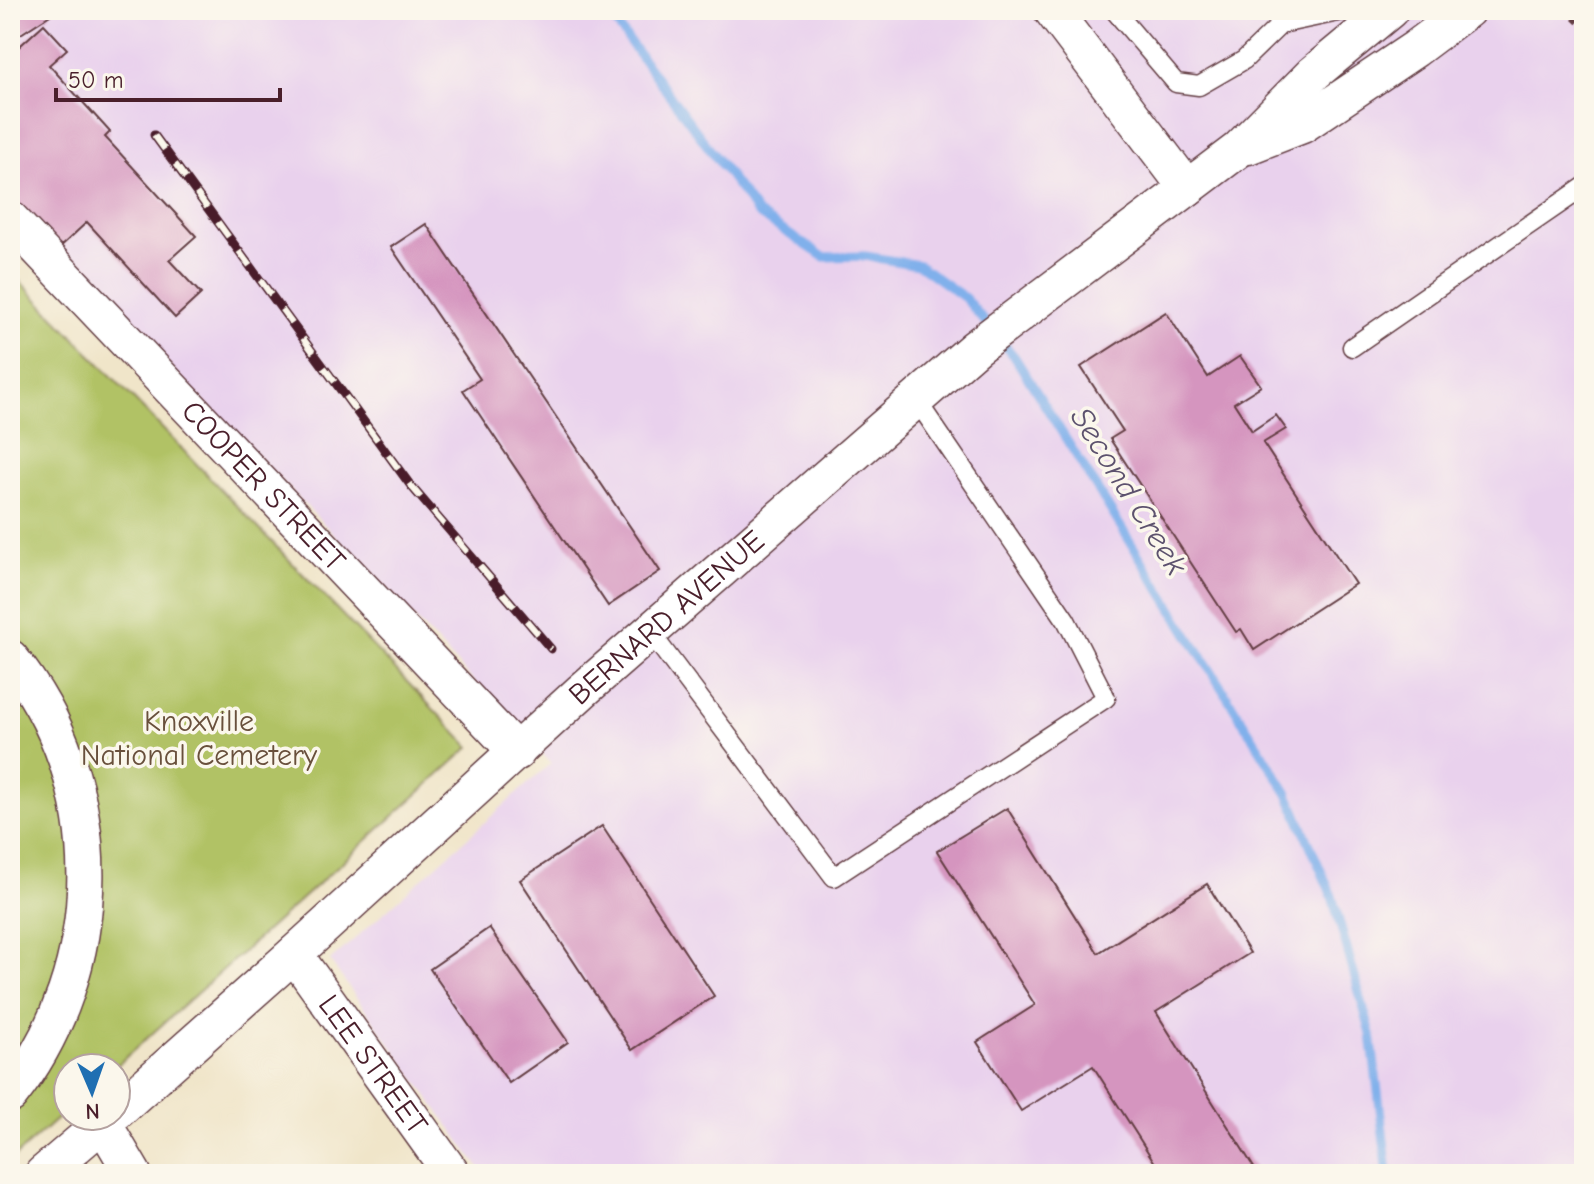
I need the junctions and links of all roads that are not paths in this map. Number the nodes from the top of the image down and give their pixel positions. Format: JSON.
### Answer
{"nodes":[{"id":1,"x":1052,"y":10,"type":"edge"},
{"id":2,"x":1114,"y":10,"type":"edge"},
{"id":3,"x":1348,"y":10,"type":"edge"},
{"id":4,"x":1390,"y":10,"type":"edge"},
{"id":5,"x":1467,"y":10,"type":"edge"},
{"id":6,"x":1275,"y":17,"type":"edge"},
{"id":7,"x":1239,"y":149,"type":"junction"},
{"id":8,"x":1584,"y":187,"type":"edge"},
{"id":9,"x":1187,"y":188,"type":"junction"},
{"id":10,"x":10,"y":219,"type":"edge"},
{"id":11,"x":1352,"y":347,"type":"dead end"},
{"id":12,"x":917,"y":401,"type":"junction"},
{"id":13,"x":650,"y":632,"type":"junction"},
{"id":14,"x":10,"y":658,"type":"edge"},
{"id":15,"x":517,"y":752,"type":"junction"},
{"id":16,"x":294,"y":954,"type":"junction"},
{"id":17,"x":10,"y":1095,"type":"edge"},
{"id":18,"x":132,"y":1098,"type":"edge"},
{"id":19,"x":92,"y":1132,"type":"edge"},
{"id":20,"x":116,"y":1132,"type":"edge"},
{"id":21,"x":1584,"y":1169,"type":"edge"},
{"id":22,"x":43,"y":1174,"type":"edge"},
{"id":23,"x":133,"y":1174,"type":"edge"},
{"id":24,"x":452,"y":1174,"type":"edge"},
{"id":25,"x":1579,"y":1174,"type":"edge"}],
"edges":[{"from":1,"to":9,"type":"street"},
{"from":2,"to":6,"type":"lane"},
{"from":3,"to":6,"type":"lane"},
{"from":4,"to":7,"type":"street","name":"BERNARD AVENUE"},
{"from":5,"to":7,"type":"street","name":"BERNARD AVENUE"},
{"from":7,"to":9,"type":"street","name":"BERNARD AVENUE"},
{"from":8,"to":11,"type":"lane"},
{"from":9,"to":12,"type":"street","name":"BERNARD AVENUE"},
{"from":10,"to":15,"type":"street","name":"COOPER STREET"},
{"from":12,"to":13,"type":"street","name":"BERNARD AVENUE"},
{"from":12,"to":13,"type":"lane"},
{"from":13,"to":15,"type":"street","name":"BERNARD AVENUE"},
{"from":14,"to":17,"type":"street"},
{"from":15,"to":16,"type":"street","name":"BERNARD AVENUE"},
{"from":16,"to":18,"type":"street","name":"BERNARD AVENUE"},
{"from":16,"to":24,"type":"street","name":"LEE STREET"},
{"from":19,"to":22,"type":"street","name":"BERNARD AVENUE"},
{"from":20,"to":23,"type":"street"},
{"from":21,"to":25,"type":"lane"}]}
